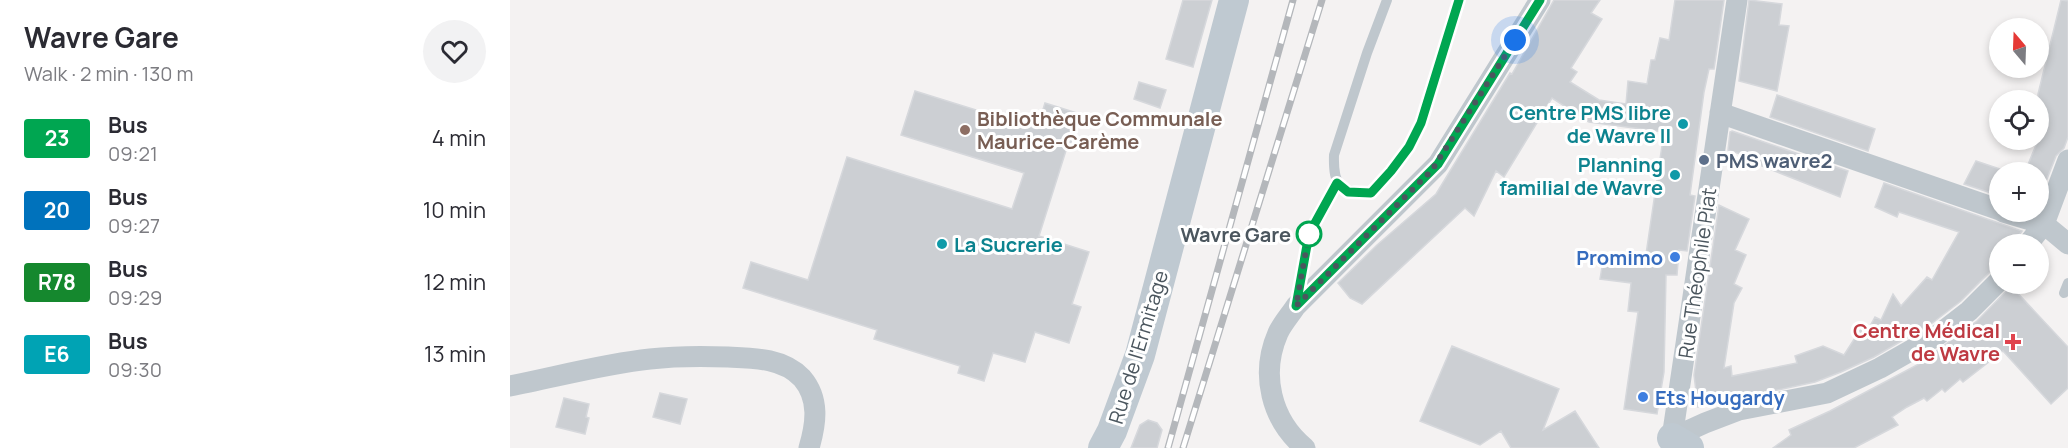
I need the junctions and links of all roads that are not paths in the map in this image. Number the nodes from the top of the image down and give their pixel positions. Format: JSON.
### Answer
{"nodes":[{"id":1,"x":1234,"y":0,"type":"edge"},
{"id":2,"x":1387,"y":0,"type":"edge"},
{"id":3,"x":1460,"y":0,"type":"edge"},
{"id":4,"x":1540,"y":0,"type":"edge"},
{"id":5,"x":1737,"y":0,"type":"edge"},
{"id":6,"x":1720,"y":113,"type":"junction"},
{"id":7,"x":2068,"y":160,"type":"edge"},
{"id":8,"x":1337,"y":183,"type":"junction"},
{"id":9,"x":1989,"y":207,"type":"edge"},
{"id":10,"x":2037,"y":222,"type":"edge"},
{"id":11,"x":2044,"y":224,"type":"junction"},
{"id":12,"x":2036,"y":234,"type":"edge"},
{"id":13,"x":2068,"y":244,"type":"edge"},
{"id":14,"x":1989,"y":291,"type":"edge"},
{"id":15,"x":1296,"y":306,"type":"junction"},
{"id":16,"x":510,"y":386,"type":"edge"},
{"id":17,"x":1672,"y":446,"type":"edge"},
{"id":18,"x":808,"y":448,"type":"edge"},
{"id":19,"x":1103,"y":448,"type":"edge"},
{"id":20,"x":1305,"y":448,"type":"edge"}],
"edges":[{"from":1,"to":19,"type":"street","name":"Rue de l'Ermitage"},
{"from":2,"to":8,"type":"lane"},
{"from":3,"to":8,"type":"lane"},
{"from":4,"to":15,"type":"street"},
{"from":5,"to":6,"type":"street","name":"Rue Théophile Piat"},
{"from":6,"to":9,"type":"street"},
{"from":6,"to":17,"type":"street","name":"Rue Théophile Piat"},
{"from":7,"to":11,"type":"street"},
{"from":8,"to":15,"type":"lane"},
{"from":10,"to":11,"type":"street"},
{"from":11,"to":12,"type":"street"},
{"from":11,"to":13,"type":"street"},
{"from":14,"to":17,"type":"street"},
{"from":15,"to":20,"type":"street"},
{"from":16,"to":18,"type":"street"}]}
